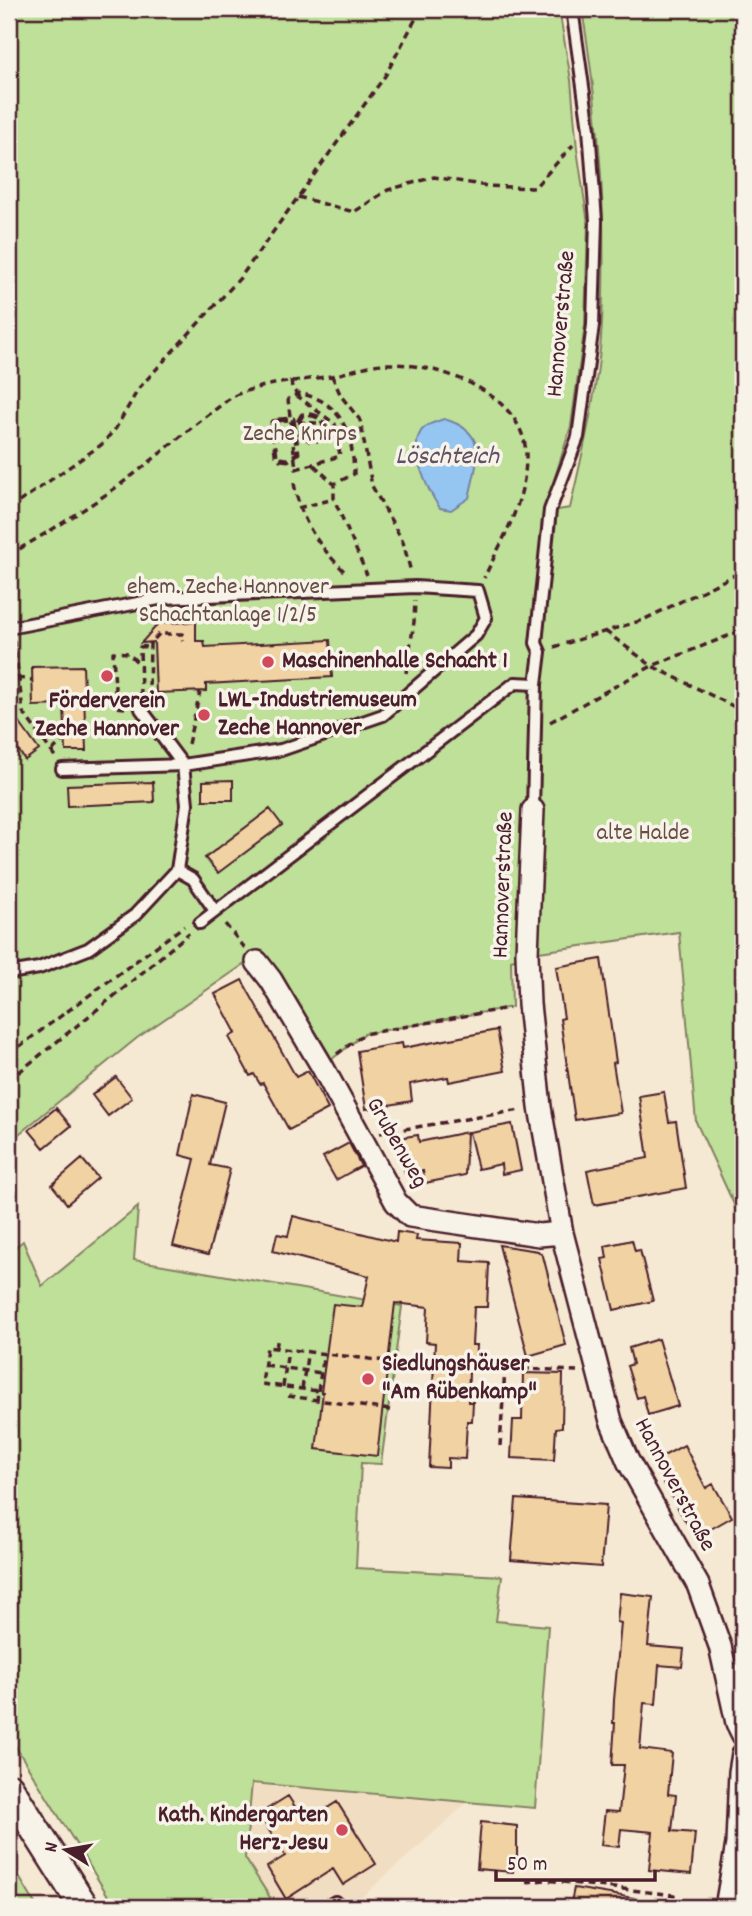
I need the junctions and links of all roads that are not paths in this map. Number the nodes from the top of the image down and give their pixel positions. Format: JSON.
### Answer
{"nodes":[{"id":1,"x":572,"y":9,"type":"edge"},
{"id":2,"x":13,"y":627,"type":"dead end"},
{"id":3,"x":536,"y":684,"type":"junction"},
{"id":4,"x":142,"y":709,"type":"road end"},
{"id":5,"x":183,"y":765,"type":"junction"},
{"id":6,"x":62,"y":769,"type":"road end"},
{"id":7,"x":533,"y":810,"type":"joint"},
{"id":8,"x":177,"y":870,"type":"junction"},
{"id":9,"x":217,"y":915,"type":"junction"},
{"id":10,"x":200,"y":923,"type":"road end"},
{"id":11,"x":257,"y":962,"type":"road end"},
{"id":12,"x":9,"y":973,"type":"edge"},
{"id":13,"x":562,"y":1233,"type":"junction"},
{"id":14,"x":743,"y":1735,"type":"edge"},
{"id":15,"x":743,"y":1754,"type":"edge"},
{"id":16,"x":9,"y":1788,"type":"edge"},
{"id":17,"x":84,"y":1907,"type":"edge"},
{"id":18,"x":327,"y":1907,"type":"edge"},
{"id":19,"x":339,"y":1907,"type":"edge"},
{"id":20,"x":726,"y":1907,"type":"edge"}],
"edges":[{"from":1,"to":3,"type":"lane","name":"Hannoverstraße"},
{"from":2,"to":5,"type":"lane"},
{"from":3,"to":7,"type":"lane","name":"Hannoverstraße"},
{"from":3,"to":9,"type":"lane"},
{"from":4,"to":5,"type":"lane"},
{"from":5,"to":6,"type":"lane"},
{"from":5,"to":8,"type":"lane"},
{"from":7,"to":13,"type":"street","name":"Hannoverstraße"},
{"from":8,"to":9,"type":"lane"},
{"from":8,"to":12,"type":"lane"},
{"from":9,"to":10,"type":"lane"},
{"from":11,"to":13,"type":"street","name":"Grubenweg"},
{"from":13,"to":14,"type":"street","name":"Hannoverstraße"},
{"from":15,"to":20,"type":"street"},
{"from":16,"to":17,"type":"street"},
{"from":18,"to":19,"type":"lane"}]}
